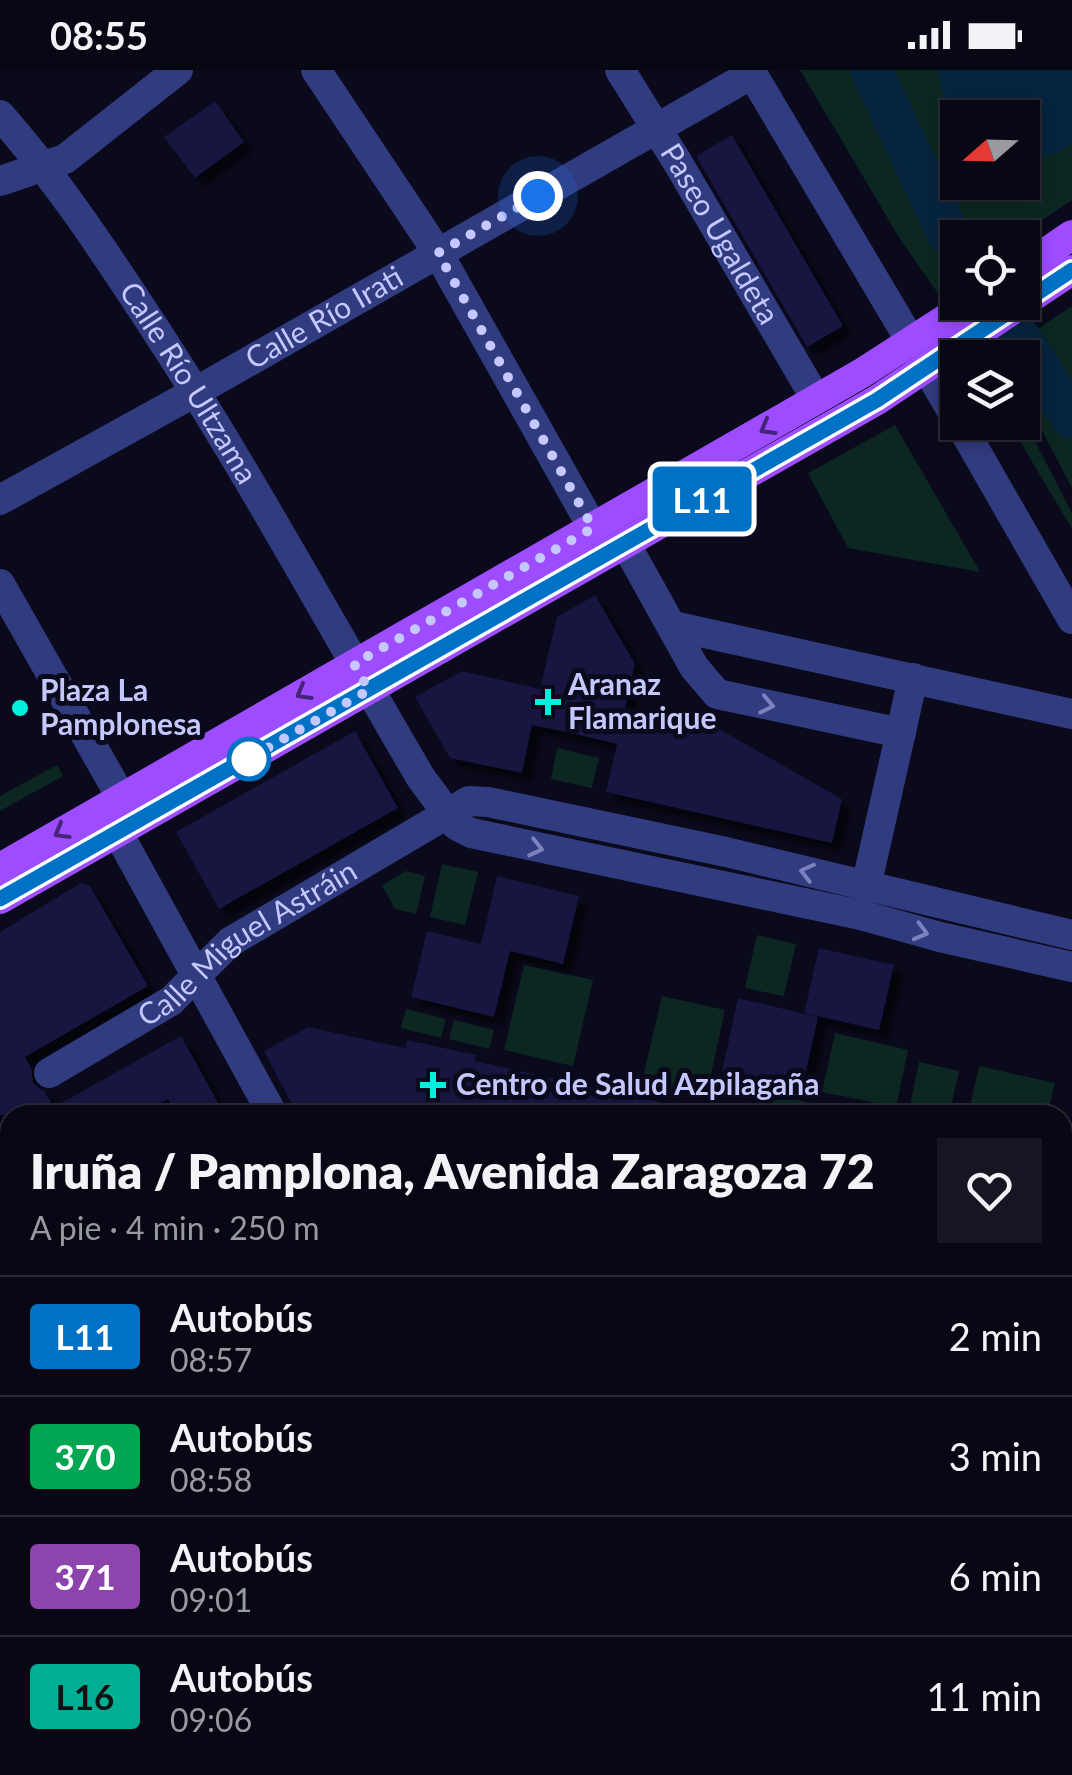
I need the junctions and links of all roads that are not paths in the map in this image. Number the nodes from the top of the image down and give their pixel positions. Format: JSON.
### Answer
{"nodes":[{"id":1,"x":178,"y":70,"type":"edge"},
{"id":2,"x":316,"y":70,"type":"edge"},
{"id":3,"x":620,"y":70,"type":"edge"},
{"id":4,"x":751,"y":72,"type":"edge"},
{"id":5,"x":0,"y":116,"type":"edge"},
{"id":6,"x":658,"y":129,"type":"junction"},
{"id":7,"x":44,"y":165,"type":"junction"},
{"id":8,"x":0,"y":181,"type":"edge"},
{"id":9,"x":1072,"y":236,"type":"edge"},
{"id":10,"x":438,"y":253,"type":"junction"},
{"id":11,"x":1040,"y":270,"type":"edge"},
{"id":12,"x":1072,"y":270,"type":"edge"},
{"id":13,"x":1040,"y":279,"type":"edge"},
{"id":14,"x":962,"y":321,"type":"edge"},
{"id":15,"x":918,"y":355,"type":"junction"},
{"id":16,"x":197,"y":392,"type":"junction"},
{"id":17,"x":940,"y":392,"type":"edge"},
{"id":18,"x":816,"y":399,"type":"junction"},
{"id":19,"x":968,"y":440,"type":"edge"},
{"id":20,"x":0,"y":500,"type":"edge"},
{"id":21,"x":593,"y":528,"type":"junction"},
{"id":22,"x":625,"y":543,"type":"junction"},
{"id":23,"x":0,"y":584,"type":"edge"},
{"id":24,"x":1072,"y":619,"type":"edge"},
{"id":25,"x":673,"y":626,"type":"junction"},
{"id":26,"x":362,"y":677,"type":"junction"},
{"id":27,"x":913,"y":678,"type":"junction"},
{"id":28,"x":1069,"y":711,"type":"edge"},
{"id":29,"x":901,"y":733,"type":"junction"},
{"id":30,"x":121,"y":797,"type":"junction"},
{"id":31,"x":446,"y":814,"type":"junction"},
{"id":32,"x":118,"y":833,"type":"junction"},
{"id":33,"x":0,"y":868,"type":"edge"},
{"id":34,"x":0,"y":899,"type":"edge"},
{"id":35,"x":863,"y":901,"type":"junction"},
{"id":36,"x":1072,"y":935,"type":"edge"},
{"id":37,"x":1072,"y":967,"type":"edge"},
{"id":38,"x":196,"y":976,"type":"junction"},
{"id":39,"x":49,"y":1073,"type":"dead end"},
{"id":40,"x":268,"y":1105,"type":"edge"}],
"edges":[{"from":1,"to":7,"type":"street"},
{"from":2,"to":10,"type":"street"},
{"from":3,"to":6,"type":"street","name":"Paseo Ugaldeta"},
{"from":4,"to":6,"type":"street","name":"Calle Río Irati"},
{"from":4,"to":15,"type":"street"},
{"from":5,"to":7,"type":"street","name":"Calle Río Ultzama"},
{"from":6,"to":10,"type":"street","name":"Calle Río Irati"},
{"from":6,"to":18,"type":"street","name":"Paseo Ugaldeta"},
{"from":7,"to":8,"type":"street"},
{"from":7,"to":16,"type":"street","name":"Calle Río Ultzama"},
{"from":9,"to":11,"type":"main road"},
{"from":10,"to":16,"type":"street","name":"Calle Río Irati"},
{"from":10,"to":21,"type":"street"},
{"from":12,"to":13,"type":"main road"},
{"from":14,"to":15,"type":"main road"},
{"from":15,"to":17,"type":"street"},
{"from":15,"to":18,"type":"main road"},
{"from":15,"to":22,"type":"main road"},
{"from":16,"to":20,"type":"street","name":"Calle Río Irati"},
{"from":16,"to":26,"type":"street","name":"Calle Río Ultzama"},
{"from":18,"to":21,"type":"main road","one_way":true},
{"from":19,"to":24,"type":"street"},
{"from":21,"to":26,"type":"main road"},
{"from":22,"to":25,"type":"street"},
{"from":22,"to":26,"type":"main road"},
{"from":23,"to":30,"type":"street"},
{"from":25,"to":27,"type":"street"},
{"from":25,"to":29,"type":"street","one_way":true},
{"from":26,"to":30,"type":"main road","one_way":true},
{"from":26,"to":31,"type":"street"},
{"from":26,"to":32,"type":"main road"},
{"from":27,"to":28,"type":"street"},
{"from":27,"to":29,"type":"street"},
{"from":29,"to":35,"type":"street"},
{"from":30,"to":33,"type":"main road","one_way":true},
{"from":31,"to":35,"type":"street"},
{"from":31,"to":38,"type":"street","name":"Calle Miguel Astráin"},
{"from":32,"to":34,"type":"main road"},
{"from":32,"to":38,"type":"street"},
{"from":35,"to":36,"type":"street"},
{"from":35,"to":37,"type":"street","one_way":true},
{"from":38,"to":39,"type":"street","name":"Calle Miguel Astráin"},
{"from":38,"to":40,"type":"street"}]}
